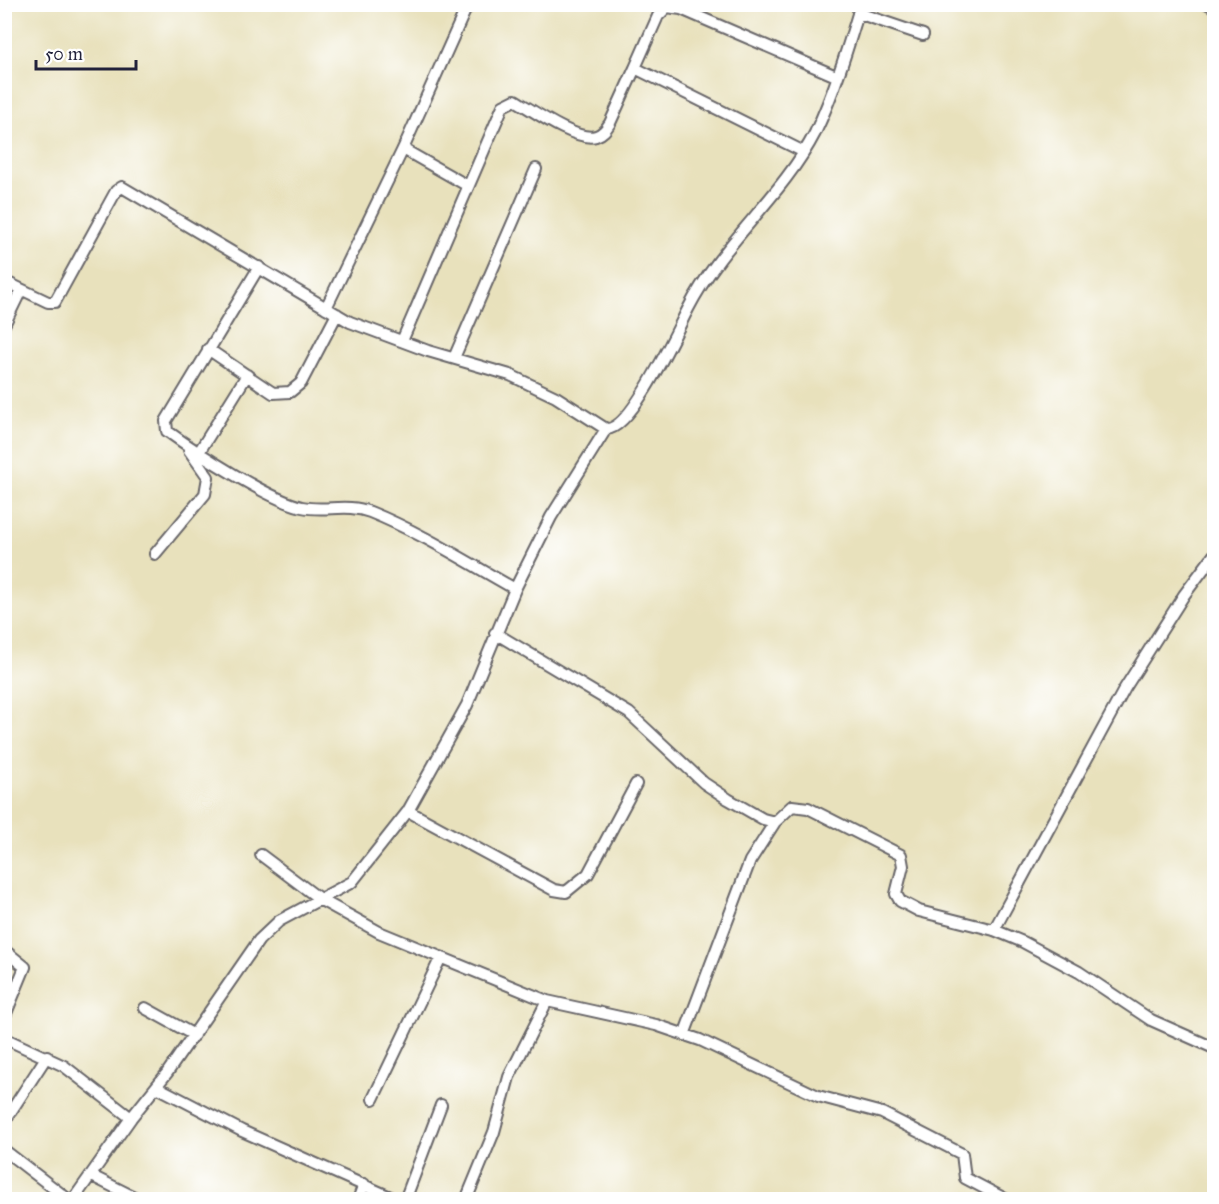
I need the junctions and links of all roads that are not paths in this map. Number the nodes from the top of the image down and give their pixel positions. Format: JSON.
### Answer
{"nodes":[{"id":1,"x":468,"y":4,"type":"edge"},
{"id":2,"x":1208,"y":4,"type":"edge"},
{"id":3,"x":1215,"y":7,"type":"edge"},
{"id":4,"x":860,"y":9,"type":"edge"},
{"id":5,"x":923,"y":35,"type":"dead end"},
{"id":6,"x":635,"y":68,"type":"junction"},
{"id":7,"x":836,"y":76,"type":"junction"},
{"id":8,"x":403,"y":149,"type":"junction"},
{"id":9,"x":804,"y":152,"type":"junction"},
{"id":10,"x":536,"y":169,"type":"dead end"},
{"id":11,"x":468,"y":186,"type":"junction"},
{"id":12,"x":259,"y":267,"type":"junction"},
{"id":13,"x":4,"y":281,"type":"edge"},
{"id":14,"x":21,"y":290,"type":"junction"},
{"id":15,"x":326,"y":308,"type":"junction"},
{"id":16,"x":337,"y":314,"type":"junction"},
{"id":17,"x":4,"y":325,"type":"edge"},
{"id":18,"x":402,"y":341,"type":"junction"},
{"id":19,"x":208,"y":349,"type":"junction"},
{"id":20,"x":454,"y":358,"type":"junction"},
{"id":21,"x":247,"y":375,"type":"junction"},
{"id":22,"x":606,"y":429,"type":"junction"},
{"id":23,"x":186,"y":445,"type":"junction"},
{"id":24,"x":199,"y":453,"type":"junction"},
{"id":25,"x":155,"y":554,"type":"dead end"},
{"id":26,"x":1215,"y":555,"type":"edge"},
{"id":27,"x":515,"y":589,"type":"junction"},
{"id":28,"x":495,"y":633,"type":"junction"},
{"id":29,"x":636,"y":784,"type":"dead end"},
{"id":30,"x":408,"y":811,"type":"junction"},
{"id":31,"x":775,"y":822,"type":"junction"},
{"id":32,"x":261,"y":855,"type":"dead end"},
{"id":33,"x":321,"y":900,"type":"junction"},
{"id":34,"x":994,"y":930,"type":"junction"},
{"id":35,"x":4,"y":950,"type":"edge"},
{"id":36,"x":441,"y":957,"type":"junction"},
{"id":37,"x":547,"y":1001,"type":"junction"},
{"id":38,"x":144,"y":1008,"type":"dead end"},
{"id":39,"x":4,"y":1018,"type":"edge"},
{"id":40,"x":194,"y":1035,"type":"junction"},
{"id":41,"x":684,"y":1035,"type":"junction"},
{"id":42,"x":4,"y":1038,"type":"edge"},
{"id":43,"x":1215,"y":1048,"type":"edge"},
{"id":44,"x":47,"y":1056,"type":"junction"},
{"id":45,"x":157,"y":1087,"type":"junction"},
{"id":46,"x":373,"y":1099,"type":"dead end"},
{"id":47,"x":441,"y":1105,"type":"dead end"},
{"id":48,"x":131,"y":1118,"type":"junction"},
{"id":49,"x":4,"y":1122,"type":"edge"},
{"id":50,"x":4,"y":1150,"type":"edge"},
{"id":51,"x":92,"y":1176,"type":"junction"},
{"id":52,"x":364,"y":1184,"type":"junction"},
{"id":53,"x":71,"y":1200,"type":"edge"},
{"id":54,"x":140,"y":1200,"type":"edge"},
{"id":55,"x":358,"y":1200,"type":"edge"},
{"id":56,"x":397,"y":1200,"type":"edge"},
{"id":57,"x":405,"y":1200,"type":"edge"},
{"id":58,"x":466,"y":1200,"type":"edge"},
{"id":59,"x":1007,"y":1200,"type":"edge"}],
"edges":[{"from":1,"to":8,"type":"street"},
{"from":2,"to":3,"type":"street"},
{"from":4,"to":5,"type":"street"},
{"from":4,"to":7,"type":"street"},
{"from":6,"to":7,"type":"street"},
{"from":6,"to":9,"type":"street"},
{"from":6,"to":11,"type":"street"},
{"from":7,"to":9,"type":"street"},
{"from":8,"to":11,"type":"street"},
{"from":8,"to":15,"type":"street"},
{"from":9,"to":22,"type":"street"},
{"from":10,"to":20,"type":"street"},
{"from":11,"to":18,"type":"street"},
{"from":12,"to":14,"type":"street"},
{"from":12,"to":15,"type":"street"},
{"from":12,"to":19,"type":"street"},
{"from":13,"to":14,"type":"street"},
{"from":14,"to":17,"type":"street"},
{"from":15,"to":16,"type":"street"},
{"from":16,"to":18,"type":"street"},
{"from":16,"to":21,"type":"street"},
{"from":18,"to":20,"type":"street"},
{"from":19,"to":21,"type":"street"},
{"from":19,"to":23,"type":"street"},
{"from":20,"to":22,"type":"street"},
{"from":21,"to":24,"type":"street"},
{"from":22,"to":27,"type":"street"},
{"from":23,"to":24,"type":"street"},
{"from":23,"to":25,"type":"street"},
{"from":24,"to":27,"type":"street"},
{"from":26,"to":34,"type":"street"},
{"from":27,"to":28,"type":"street"},
{"from":28,"to":30,"type":"street"},
{"from":28,"to":31,"type":"street"},
{"from":29,"to":30,"type":"street"},
{"from":30,"to":33,"type":"street"},
{"from":31,"to":34,"type":"street"},
{"from":31,"to":41,"type":"street"},
{"from":32,"to":33,"type":"street"},
{"from":33,"to":36,"type":"street"},
{"from":33,"to":40,"type":"street"},
{"from":34,"to":43,"type":"street"},
{"from":35,"to":39,"type":"street"},
{"from":36,"to":37,"type":"street"},
{"from":36,"to":46,"type":"street"},
{"from":37,"to":41,"type":"street"},
{"from":37,"to":58,"type":"street"},
{"from":38,"to":40,"type":"street"},
{"from":40,"to":45,"type":"street"},
{"from":41,"to":59,"type":"street"},
{"from":42,"to":44,"type":"street"},
{"from":44,"to":48,"type":"street"},
{"from":44,"to":49,"type":"street"},
{"from":45,"to":48,"type":"street"},
{"from":45,"to":52,"type":"street"},
{"from":47,"to":57,"type":"street"},
{"from":48,"to":51,"type":"street"},
{"from":50,"to":53,"type":"street"},
{"from":51,"to":53,"type":"street"},
{"from":51,"to":54,"type":"street"},
{"from":52,"to":55,"type":"street"},
{"from":52,"to":56,"type":"street"}]}
